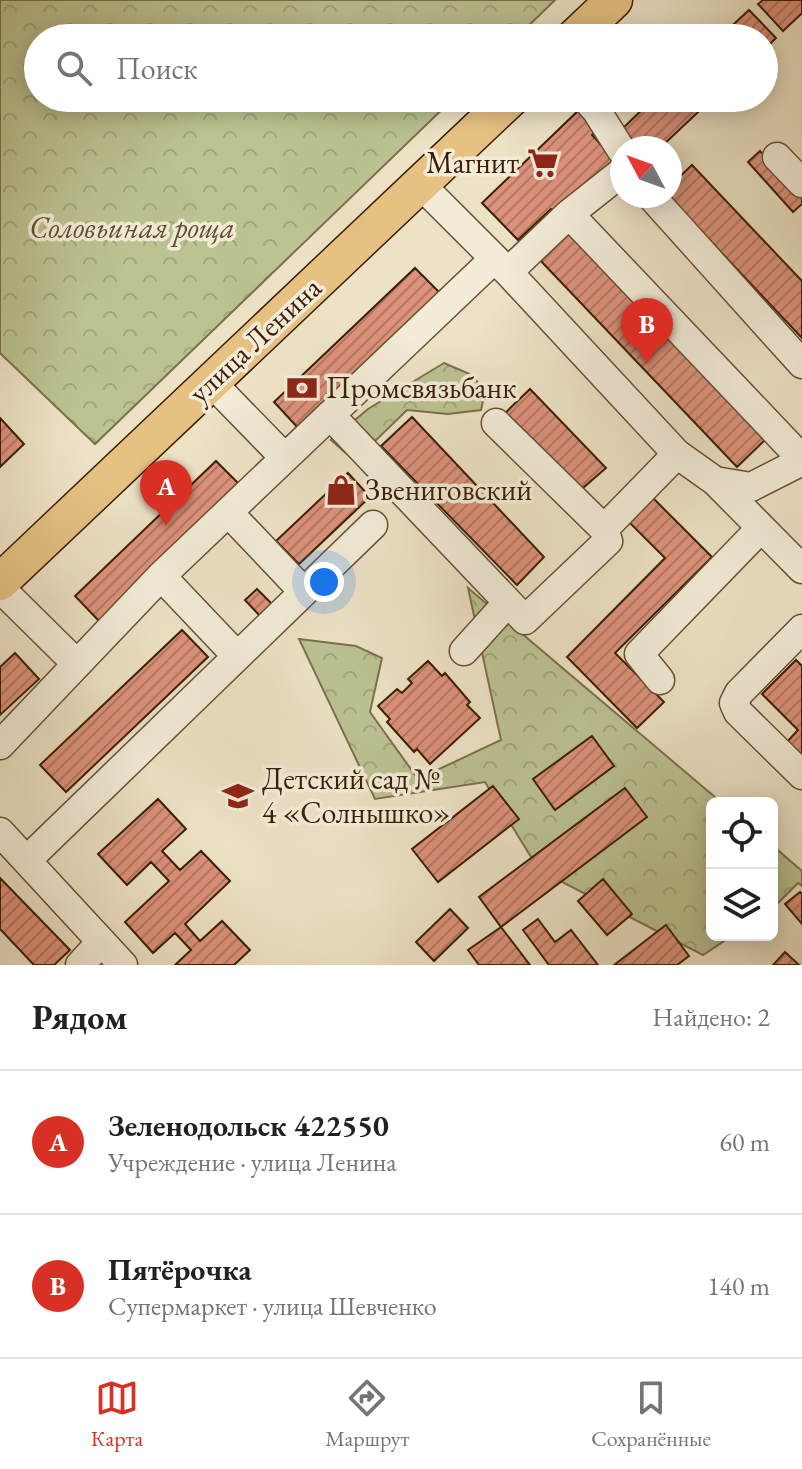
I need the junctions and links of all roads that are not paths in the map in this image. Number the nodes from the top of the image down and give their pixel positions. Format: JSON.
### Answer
{"nodes":[{"id":1,"x":614,"y":0,"type":"edge"},
{"id":2,"x":589,"y":24,"type":"edge"},
{"id":3,"x":496,"y":112,"type":"edge"},
{"id":4,"x":597,"y":112,"type":"edge"},
{"id":5,"x":612,"y":136,"type":"edge"},
{"id":6,"x":777,"y":157,"type":"dead end"},
{"id":7,"x":610,"y":182,"type":"edge"},
{"id":8,"x":802,"y":183,"type":"edge"},
{"id":9,"x":420,"y":184,"type":"junction"},
{"id":10,"x":662,"y":208,"type":"edge"},
{"id":11,"x":569,"y":214,"type":"junction"},
{"id":12,"x":501,"y":265,"type":"junction"},
{"id":13,"x":802,"y":364,"type":"edge"},
{"id":14,"x":211,"y":382,"type":"junction"},
{"id":15,"x":330,"y":415,"type":"junction"},
{"id":16,"x":496,"y":423,"type":"dead end"},
{"id":17,"x":677,"y":454,"type":"junction"},
{"id":18,"x":285,"y":458,"type":"junction"},
{"id":19,"x":802,"y":460,"type":"edge"},
{"id":20,"x":715,"y":481,"type":"junction"},
{"id":21,"x":228,"y":512,"type":"junction"},
{"id":22,"x":373,"y":525,"type":"dead end"},
{"id":23,"x":761,"y":528,"type":"junction"},
{"id":24,"x":604,"y":529,"type":"junction"},
{"id":25,"x":797,"y":558,"type":"edge"},
{"id":26,"x":161,"y":576,"type":"junction"},
{"id":27,"x":0,"y":582,"type":"edge"},
{"id":28,"x":0,"y":588,"type":"edge"},
{"id":29,"x":303,"y":591,"type":"junction"},
{"id":30,"x":508,"y":602,"type":"junction"},
{"id":31,"x":802,"y":629,"type":"edge"},
{"id":32,"x":464,"y":651,"type":"dead end"},
{"id":33,"x":236,"y":655,"type":"junction"},
{"id":34,"x":77,"y":664,"type":"junction"},
{"id":35,"x":660,"y":680,"type":"dead end"},
{"id":36,"x":0,"y":745,"type":"edge"},
{"id":37,"x":802,"y":775,"type":"edge"},
{"id":38,"x":0,"y":832,"type":"edge"},
{"id":39,"x":27,"y":860,"type":"junction"},
{"id":40,"x":101,"y":942,"type":"junction"},
{"id":41,"x":80,"y":965,"type":"edge"},
{"id":42,"x":123,"y":965,"type":"edge"}],
"edges":[{"from":1,"to":2,"type":"main road"},
{"from":3,"to":9,"type":"main road","name":"улица Ленина"},
{"from":4,"to":5,"type":"street"},
{"from":6,"to":8,"type":"street"},
{"from":7,"to":11,"type":"street"},
{"from":9,"to":12,"type":"street"},
{"from":9,"to":14,"type":"main road","name":"улица Ленина"},
{"from":10,"to":13,"type":"street"},
{"from":11,"to":12,"type":"street"},
{"from":11,"to":19,"type":"street"},
{"from":12,"to":15,"type":"street"},
{"from":12,"to":17,"type":"street"},
{"from":14,"to":18,"type":"street"},
{"from":14,"to":27,"type":"main road","name":"улица Ленина"},
{"from":15,"to":18,"type":"street"},
{"from":15,"to":30,"type":"street"},
{"from":16,"to":24,"type":"street"},
{"from":17,"to":20,"type":"street"},
{"from":17,"to":24,"type":"street"},
{"from":18,"to":21,"type":"street"},
{"from":19,"to":20,"type":"street"},
{"from":20,"to":23,"type":"street"},
{"from":21,"to":26,"type":"street"},
{"from":21,"to":29,"type":"street"},
{"from":22,"to":29,"type":"street"},
{"from":23,"to":25,"type":"street"},
{"from":23,"to":35,"type":"street"},
{"from":24,"to":30,"type":"street"},
{"from":26,"to":33,"type":"street"},
{"from":26,"to":34,"type":"street"},
{"from":28,"to":34,"type":"street"},
{"from":29,"to":33,"type":"street"},
{"from":30,"to":32,"type":"street"},
{"from":31,"to":37,"type":"street"},
{"from":33,"to":39,"type":"street"},
{"from":34,"to":36,"type":"street"},
{"from":38,"to":39,"type":"street"},
{"from":39,"to":40,"type":"street"},
{"from":40,"to":41,"type":"street"},
{"from":40,"to":42,"type":"street"}]}
